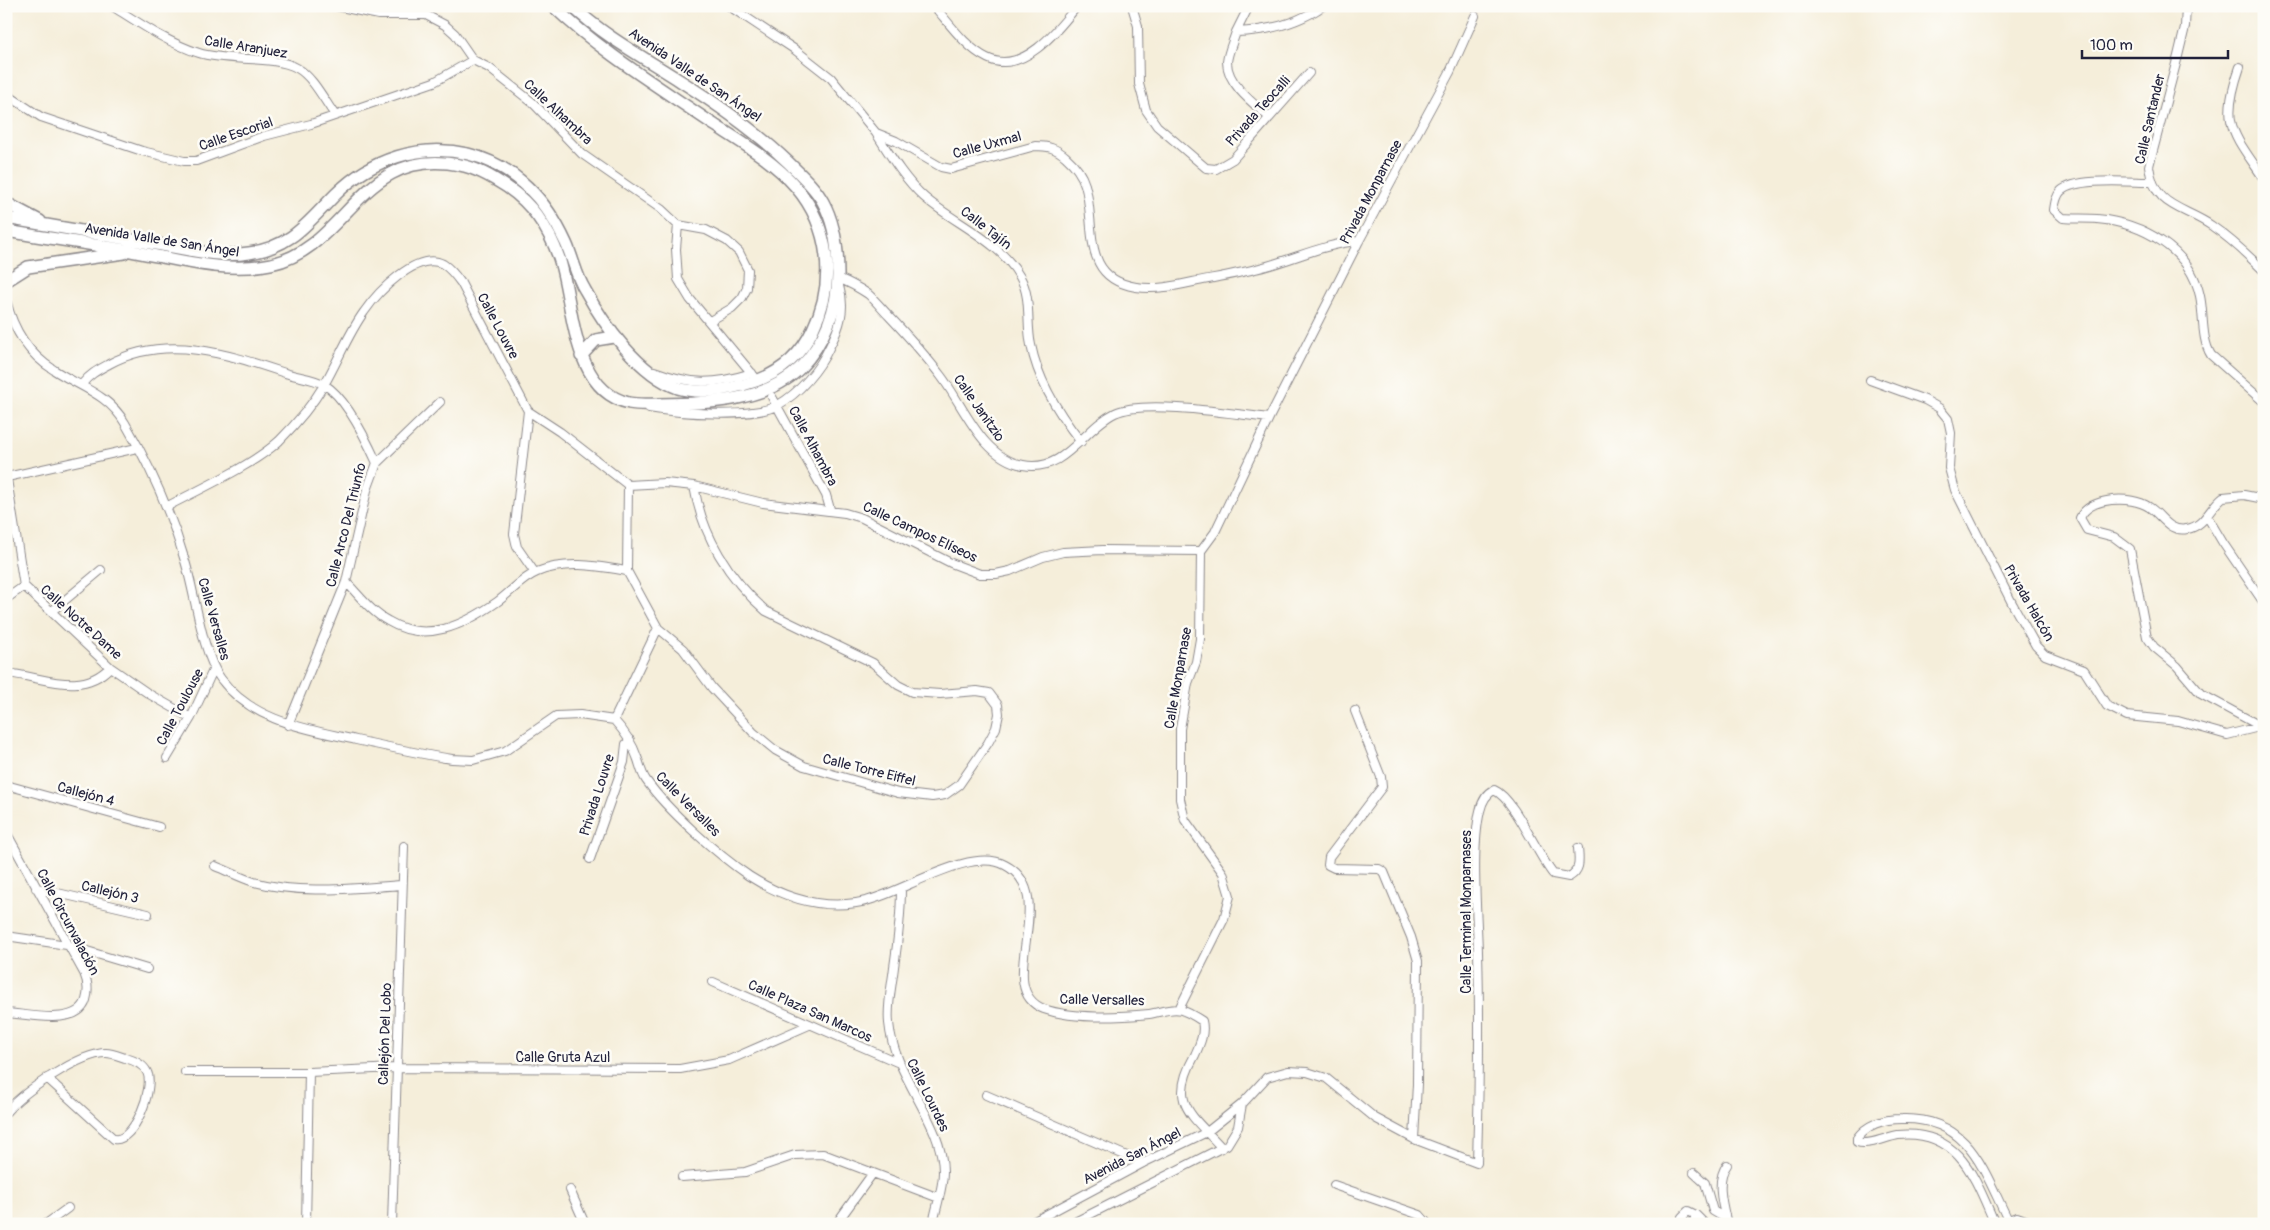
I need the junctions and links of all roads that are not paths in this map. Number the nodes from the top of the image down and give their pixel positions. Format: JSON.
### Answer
{"nodes":[{"id":1,"x":112,"y":6,"type":"edge"},
{"id":2,"x":336,"y":6,"type":"edge"},
{"id":3,"x":553,"y":6,"type":"edge"},
{"id":4,"x":572,"y":6,"type":"edge"},
{"id":5,"x":729,"y":6,"type":"edge"},
{"id":6,"x":934,"y":6,"type":"edge"},
{"id":7,"x":1077,"y":6,"type":"edge"},
{"id":8,"x":1132,"y":6,"type":"edge"},
{"id":9,"x":1250,"y":6,"type":"edge"},
{"id":10,"x":1323,"y":6,"type":"edge"},
{"id":11,"x":2186,"y":6,"type":"edge"},
{"id":12,"x":1475,"y":16,"type":"dead end"},
{"id":13,"x":1236,"y":32,"type":"junction"},
{"id":14,"x":473,"y":60,"type":"junction"},
{"id":15,"x":2240,"y":67,"type":"dead end"},
{"id":16,"x":1310,"y":73,"type":"dead end"},
{"id":17,"x":6,"y":94,"type":"edge"},
{"id":18,"x":703,"y":96,"type":"junction"},
{"id":19,"x":717,"y":105,"type":"junction"},
{"id":20,"x":691,"y":108,"type":"junction"},
{"id":21,"x":335,"y":115,"type":"junction"},
{"id":22,"x":1269,"y":117,"type":"junction"},
{"id":23,"x":705,"y":118,"type":"junction"},
{"id":24,"x":876,"y":133,"type":"junction"},
{"id":25,"x":2264,"y":179,"type":"edge"},
{"id":26,"x":2151,"y":182,"type":"junction"},
{"id":27,"x":6,"y":203,"type":"edge"},
{"id":28,"x":6,"y":218,"type":"edge"},
{"id":29,"x":48,"y":225,"type":"junction"},
{"id":30,"x":678,"y":225,"type":"junction"},
{"id":31,"x":20,"y":227,"type":"junction"},
{"id":32,"x":6,"y":231,"type":"edge"},
{"id":33,"x":1359,"y":242,"type":"junction"},
{"id":34,"x":132,"y":251,"type":"junction"},
{"id":35,"x":2264,"y":271,"type":"edge"},
{"id":36,"x":838,"y":279,"type":"junction"},
{"id":37,"x":6,"y":281,"type":"edge"},
{"id":38,"x":6,"y":300,"type":"edge"},
{"id":39,"x":710,"y":321,"type":"junction"},
{"id":40,"x":614,"y":337,"type":"junction"},
{"id":41,"x":581,"y":356,"type":"junction"},
{"id":42,"x":648,"y":369,"type":"junction"},
{"id":43,"x":1870,"y":380,"type":"dead end"},
{"id":44,"x":82,"y":384,"type":"junction"},
{"id":45,"x":324,"y":385,"type":"junction"},
{"id":46,"x":772,"y":397,"type":"dead end"},
{"id":47,"x":440,"y":402,"type":"dead end"},
{"id":48,"x":2264,"y":402,"type":"edge"},
{"id":49,"x":632,"y":404,"type":"junction"},
{"id":50,"x":777,"y":406,"type":"junction"},
{"id":51,"x":528,"y":411,"type":"junction"},
{"id":52,"x":1269,"y":418,"type":"junction"},
{"id":53,"x":1080,"y":442,"type":"junction"},
{"id":54,"x":137,"y":448,"type":"junction"},
{"id":55,"x":377,"y":463,"type":"junction"},
{"id":56,"x":7,"y":475,"type":"edge"},
{"id":57,"x":628,"y":485,"type":"junction"},
{"id":58,"x":694,"y":486,"type":"junction"},
{"id":59,"x":2264,"y":499,"type":"edge"},
{"id":60,"x":168,"y":506,"type":"junction"},
{"id":61,"x":830,"y":509,"type":"junction"},
{"id":62,"x":2207,"y":516,"type":"junction"},
{"id":63,"x":1201,"y":551,"type":"junction"},
{"id":64,"x":101,"y":570,"type":"dead end"},
{"id":65,"x":627,"y":571,"type":"junction"},
{"id":66,"x":534,"y":573,"type":"junction"},
{"id":67,"x":346,"y":582,"type":"junction"},
{"id":68,"x":24,"y":586,"type":"junction"},
{"id":69,"x":6,"y":599,"type":"edge"},
{"id":70,"x":2264,"y":603,"type":"edge"},
{"id":71,"x":52,"y":611,"type":"junction"},
{"id":72,"x":658,"y":628,"type":"junction"},
{"id":73,"x":110,"y":667,"type":"junction"},
{"id":74,"x":214,"y":668,"type":"junction"},
{"id":75,"x":6,"y":673,"type":"edge"},
{"id":76,"x":1355,"y":711,"type":"dead end"},
{"id":77,"x":190,"y":718,"type":"junction"},
{"id":78,"x":614,"y":720,"type":"junction"},
{"id":79,"x":288,"y":725,"type":"junction"},
{"id":80,"x":2261,"y":727,"type":"edge"},
{"id":81,"x":630,"y":740,"type":"junction"},
{"id":82,"x":167,"y":758,"type":"dead end"},
{"id":83,"x":6,"y":785,"type":"edge"},
{"id":84,"x":159,"y":827,"type":"dead end"},
{"id":85,"x":6,"y":832,"type":"edge"},
{"id":86,"x":404,"y":846,"type":"dead end"},
{"id":87,"x":1578,"y":848,"type":"dead end"},
{"id":88,"x":590,"y":859,"type":"dead end"},
{"id":89,"x":215,"y":866,"type":"dead end"},
{"id":90,"x":402,"y":885,"type":"junction"},
{"id":91,"x":36,"y":888,"type":"junction"},
{"id":92,"x":901,"y":888,"type":"junction"},
{"id":93,"x":148,"y":914,"type":"dead end"},
{"id":94,"x":6,"y":936,"type":"edge"},
{"id":95,"x":67,"y":945,"type":"junction"},
{"id":96,"x":147,"y":969,"type":"dead end"},
{"id":97,"x":713,"y":982,"type":"dead end"},
{"id":98,"x":1179,"y":1009,"type":"junction"},
{"id":99,"x":6,"y":1013,"type":"edge"},
{"id":100,"x":809,"y":1025,"type":"junction"},
{"id":101,"x":897,"y":1062,"type":"junction"},
{"id":102,"x":396,"y":1068,"type":"junction"},
{"id":103,"x":185,"y":1072,"type":"dead end"},
{"id":104,"x":309,"y":1072,"type":"junction"},
{"id":105,"x":47,"y":1078,"type":"junction"},
{"id":106,"x":986,"y":1095,"type":"dead end"},
{"id":107,"x":1242,"y":1104,"type":"junction"},
{"id":108,"x":6,"y":1112,"type":"edge"},
{"id":109,"x":1207,"y":1132,"type":"junction"},
{"id":110,"x":1414,"y":1139,"type":"junction"},
{"id":111,"x":1222,"y":1148,"type":"junction"},
{"id":112,"x":1143,"y":1163,"type":"junction"},
{"id":113,"x":1478,"y":1163,"type":"joint"},
{"id":114,"x":1728,"y":1165,"type":"dead end"},
{"id":115,"x":873,"y":1173,"type":"junction"},
{"id":116,"x":1694,"y":1173,"type":"dead end"},
{"id":117,"x":682,"y":1178,"type":"dead end"},
{"id":118,"x":1334,"y":1185,"type":"dead end"},
{"id":119,"x":570,"y":1190,"type":"dead end"},
{"id":120,"x":939,"y":1198,"type":"junction"},
{"id":121,"x":68,"y":1208,"type":"dead end"},
{"id":122,"x":1696,"y":1215,"type":"junction"},
{"id":123,"x":1726,"y":1221,"type":"edge"},
{"id":124,"x":2009,"y":1222,"type":"edge"},
{"id":125,"x":46,"y":1224,"type":"edge"},
{"id":126,"x":306,"y":1224,"type":"edge"},
{"id":127,"x":392,"y":1224,"type":"edge"},
{"id":128,"x":585,"y":1224,"type":"edge"},
{"id":129,"x":836,"y":1224,"type":"edge"},
{"id":130,"x":932,"y":1224,"type":"edge"},
{"id":131,"x":1030,"y":1224,"type":"edge"},
{"id":132,"x":1071,"y":1224,"type":"edge"},
{"id":133,"x":1428,"y":1224,"type":"edge"},
{"id":134,"x":1685,"y":1224,"type":"edge"},
{"id":135,"x":1694,"y":1224,"type":"edge"},
{"id":136,"x":1705,"y":1224,"type":"edge"},
{"id":137,"x":1995,"y":1224,"type":"edge"},
{"id":138,"x":2036,"y":1224,"type":"edge"}],
"edges":[{"from":1,"to":21,"type":"street","name":"Calle Aranjuez"},
{"from":2,"to":14,"type":"street","name":"Calle Alhambra"},
{"from":3,"to":20,"type":"street","name":"Avenida Valle de San Ángel"},
{"from":4,"to":18,"type":"street","name":"Avenida Valle de San Ángel"},
{"from":5,"to":24,"type":"street","name":"Calle Uxmal"},
{"from":6,"to":7,"type":"street"},
{"from":8,"to":22,"type":"street","name":"Privada Teocalli"},
{"from":9,"to":13,"type":"street"},
{"from":10,"to":13,"type":"street"},
{"from":11,"to":26,"type":"street","name":"Calle Santander"},
{"from":12,"to":33,"type":"street","name":"Privada Monparnase"},
{"from":13,"to":22,"type":"street"},
{"from":14,"to":21,"type":"street","name":"Calle Escorial"},
{"from":14,"to":30,"type":"street","name":"Calle Alhambra"},
{"from":15,"to":25,"type":"street"},
{"from":16,"to":22,"type":"street","name":"Privada Teocalli"},
{"from":17,"to":21,"type":"street","name":"Calle Escorial"},
{"from":18,"to":19,"type":"street","name":"Avenida Valle de San Ángel"},
{"from":18,"to":20,"type":"street"},
{"from":19,"to":23,"type":"street"},
{"from":19,"to":36,"type":"street","name":"Avenida Valle de San Ángel"},
{"from":20,"to":23,"type":"street","name":"Avenida Valle de San Ángel"},
{"from":23,"to":42,"type":"street","name":"Avenida Valle de San Ángel"},
{"from":24,"to":33,"type":"street","name":"Calle Uxmal"},
{"from":24,"to":53,"type":"street","name":"Calle Tajín"},
{"from":26,"to":35,"type":"street","name":"Calle Santander"},
{"from":26,"to":48,"type":"street"},
{"from":27,"to":29,"type":"street"},
{"from":28,"to":31,"type":"street","name":"Avenida Valle de San Ángel"},
{"from":29,"to":31,"type":"street","name":"Avenida Valle de San Ángel"},
{"from":29,"to":40,"type":"street","name":"Avenida Valle de San Ángel"},
{"from":30,"to":39,"type":"street"},
{"from":30,"to":39,"type":"street"},
{"from":31,"to":32,"type":"street","name":"Avenida Valle de San Ángel"},
{"from":31,"to":34,"type":"street","name":"Avenida Valle de San Ángel"},
{"from":33,"to":52,"type":"street","name":"Privada Monparnase"},
{"from":34,"to":37,"type":"street"},
{"from":34,"to":41,"type":"street","name":"Avenida Valle de San Ángel"},
{"from":36,"to":49,"type":"street","name":"Avenida Valle de San Ángel"},
{"from":36,"to":50,"type":"street"},
{"from":36,"to":53,"type":"street","name":"Calle Janitzio"},
{"from":38,"to":44,"type":"street","name":"Calle Versalles"},
{"from":39,"to":42,"type":"street"},
{"from":40,"to":41,"type":"street"},
{"from":40,"to":42,"type":"street","name":"Avenida Valle de San Ángel"},
{"from":41,"to":49,"type":"street","name":"Avenida Valle de San Ángel"},
{"from":43,"to":80,"type":"street","name":"Privada Halcón"},
{"from":44,"to":45,"type":"street","name":"Calle Arco Del Triunfo"},
{"from":44,"to":54,"type":"street","name":"Calle Versalles"},
{"from":45,"to":51,"type":"street","name":"Calle Louvre"},
{"from":45,"to":55,"type":"street","name":"Calle Arco Del Triunfo"},
{"from":45,"to":60,"type":"street","name":"Calle Louvre"},
{"from":46,"to":50,"type":"street","name":"Calle Alhambra"},
{"from":47,"to":55,"type":"street"},
{"from":49,"to":50,"type":"street"},
{"from":50,"to":61,"type":"street","name":"Calle Alhambra"},
{"from":51,"to":57,"type":"street","name":"Calle Louvre"},
{"from":51,"to":66,"type":"street"},
{"from":52,"to":53,"type":"street","name":"Calle Janitzio"},
{"from":52,"to":63,"type":"street"},
{"from":54,"to":56,"type":"street"},
{"from":54,"to":60,"type":"street","name":"Calle Versalles"},
{"from":55,"to":67,"type":"street","name":"Calle Arco Del Triunfo"},
{"from":56,"to":68,"type":"street","name":"Calle Notre Dame"},
{"from":57,"to":58,"type":"street","name":"Calle Campos Elíseos"},
{"from":57,"to":65,"type":"street"},
{"from":58,"to":61,"type":"street","name":"Calle Campos Elíseos"},
{"from":58,"to":72,"type":"street","name":"Calle Torre Eiffel"},
{"from":59,"to":62,"type":"street"},
{"from":60,"to":74,"type":"street","name":"Calle Versalles"},
{"from":61,"to":63,"type":"street","name":"Calle Campos Elíseos"},
{"from":62,"to":70,"type":"street"},
{"from":62,"to":80,"type":"street"},
{"from":63,"to":98,"type":"street","name":"Calle Monparnase"},
{"from":64,"to":71,"type":"street"},
{"from":65,"to":66,"type":"street"},
{"from":65,"to":72,"type":"street"},
{"from":66,"to":67,"type":"street"},
{"from":67,"to":79,"type":"street","name":"Calle Arco Del Triunfo"},
{"from":68,"to":69,"type":"street"},
{"from":68,"to":71,"type":"street","name":"Calle Notre Dame"},
{"from":71,"to":73,"type":"street","name":"Calle Notre Dame"},
{"from":72,"to":78,"type":"street"},
{"from":73,"to":75,"type":"street"},
{"from":73,"to":77,"type":"street","name":"Calle Notre Dame"},
{"from":74,"to":77,"type":"street","name":"Calle Toulouse"},
{"from":74,"to":79,"type":"street","name":"Calle Versalles"},
{"from":76,"to":110,"type":"street"},
{"from":77,"to":82,"type":"street","name":"Calle Toulouse"},
{"from":78,"to":79,"type":"street","name":"Calle Versalles"},
{"from":78,"to":81,"type":"street","name":"Calle Versalles"},
{"from":81,"to":88,"type":"street","name":"Privada Louvre"},
{"from":81,"to":92,"type":"street","name":"Calle Versalles"},
{"from":83,"to":84,"type":"street","name":"Callejón 4"},
{"from":85,"to":91,"type":"street","name":"Calle Circunvalación"},
{"from":86,"to":90,"type":"street","name":"Callejón Del Lobo"},
{"from":87,"to":113,"type":"street","name":"Calle Terminal Monparnases"},
{"from":89,"to":90,"type":"street"},
{"from":90,"to":102,"type":"street","name":"Callejón Del Lobo"},
{"from":91,"to":93,"type":"street","name":"Callejón 3"},
{"from":91,"to":95,"type":"street","name":"Calle Circunvalación"},
{"from":92,"to":98,"type":"street","name":"Calle Versalles"},
{"from":92,"to":101,"type":"street","name":"Calle Lourdes"},
{"from":94,"to":95,"type":"street"},
{"from":95,"to":96,"type":"street"},
{"from":95,"to":99,"type":"street","name":"Calle Circunvalación"},
{"from":97,"to":100,"type":"street","name":"Calle Plaza San Marcos"},
{"from":98,"to":109,"type":"street"},
{"from":100,"to":101,"type":"street","name":"Calle Plaza San Marcos"},
{"from":100,"to":102,"type":"street","name":"Calle Gruta Azul"},
{"from":101,"to":120,"type":"street","name":"Calle Lourdes"},
{"from":102,"to":104,"type":"street","name":"Calle Gruta Azul"},
{"from":102,"to":127,"type":"street","name":"Callejón Del Lobo"},
{"from":103,"to":104,"type":"street","name":"Calle Gruta Azul"},
{"from":104,"to":126,"type":"street"},
{"from":105,"to":105,"type":"street"},
{"from":105,"to":108,"type":"street"},
{"from":106,"to":112,"type":"street"},
{"from":107,"to":109,"type":"street","name":"Avenida San Ángel"},
{"from":107,"to":110,"type":"street","name":"Avenida San Ángel"},
{"from":107,"to":111,"type":"street"},
{"from":109,"to":111,"type":"street"},
{"from":109,"to":112,"type":"street","name":"Avenida San Ángel"},
{"from":110,"to":113,"type":"street","name":"Avenida San Ángel"},
{"from":111,"to":132,"type":"street"},
{"from":112,"to":131,"type":"street","name":"Avenida San Ángel"},
{"from":114,"to":123,"type":"street"},
{"from":115,"to":117,"type":"street"},
{"from":115,"to":120,"type":"street"},
{"from":115,"to":129,"type":"street"},
{"from":116,"to":123,"type":"street"},
{"from":118,"to":133,"type":"street"},
{"from":119,"to":128,"type":"street"},
{"from":120,"to":130,"type":"street","name":"Calle Lourdes"},
{"from":121,"to":125,"type":"street"},
{"from":122,"to":134,"type":"street"},
{"from":122,"to":135,"type":"street"},
{"from":122,"to":136,"type":"street"},
{"from":124,"to":137,"type":"street"},
{"from":124,"to":138,"type":"street"}]}
